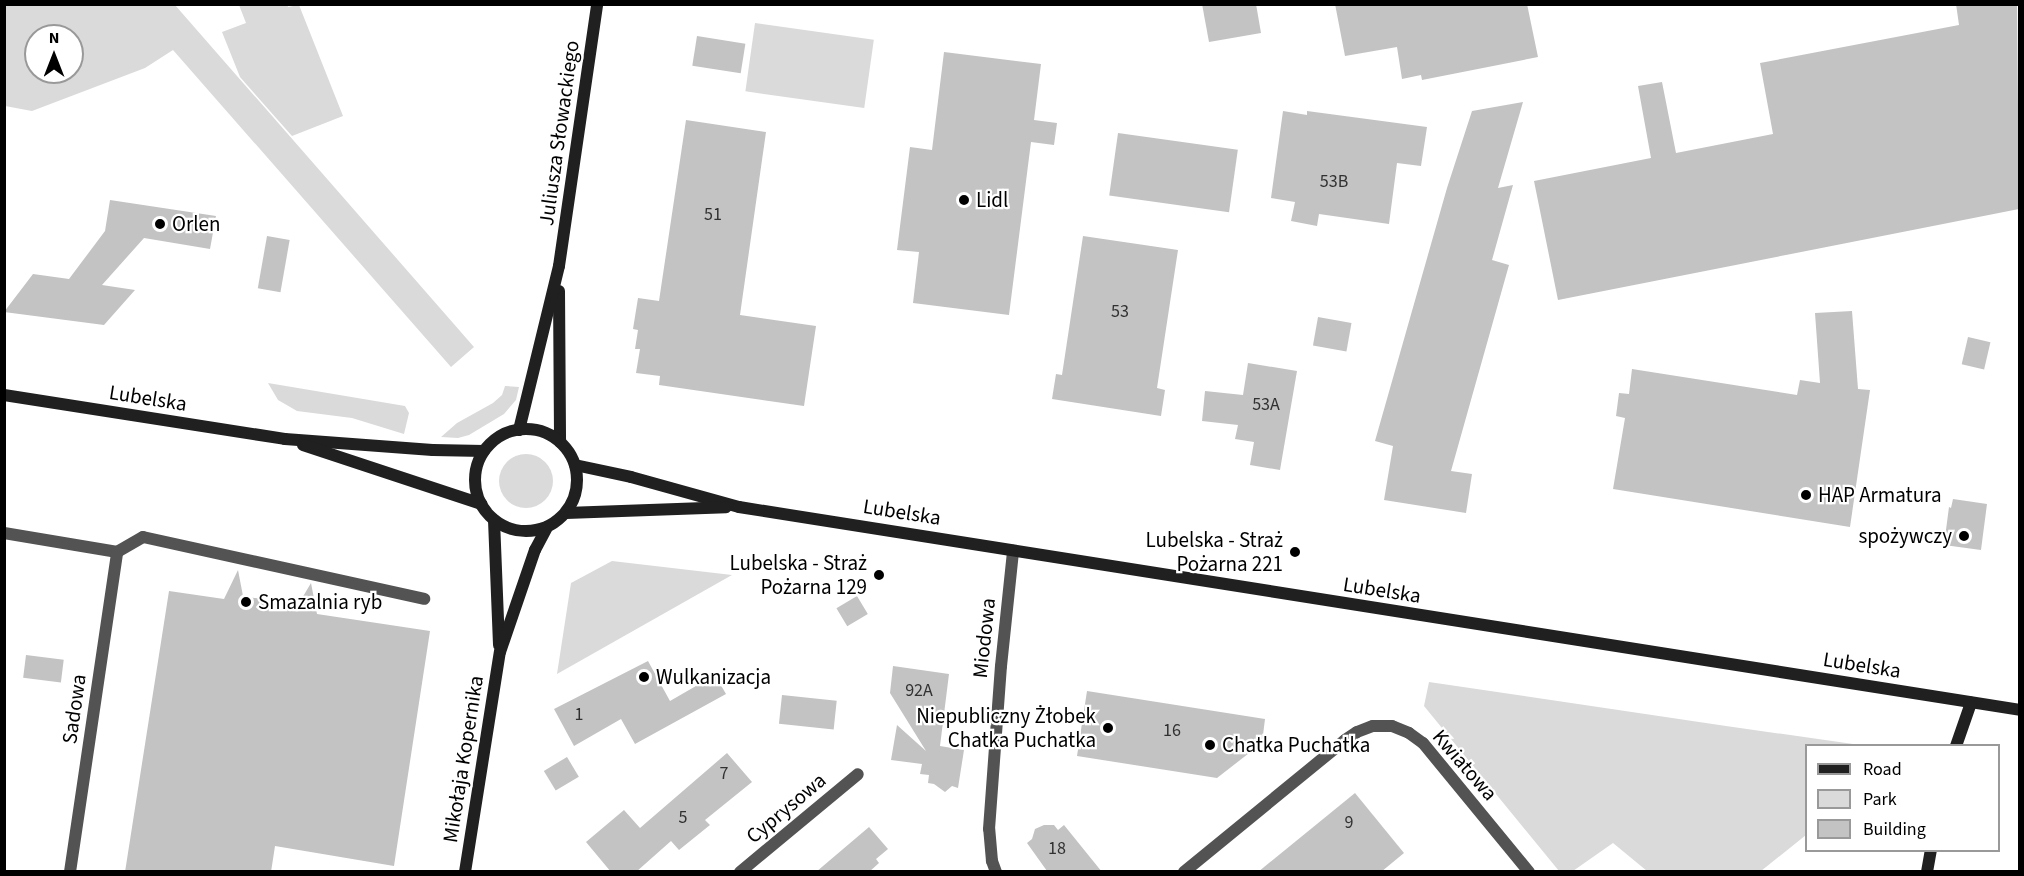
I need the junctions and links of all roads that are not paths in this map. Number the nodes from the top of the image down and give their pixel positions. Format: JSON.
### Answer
{"nodes":[{"id":1,"x":597,"y":4,"type":"edge"},
{"id":2,"x":559,"y":266,"type":"junction"},
{"id":3,"x":4,"y":395,"type":"edge"},
{"id":4,"x":519,"y":430,"type":"junction"},
{"id":5,"x":285,"y":439,"type":"junction"},
{"id":6,"x":560,"y":442,"type":"junction"},
{"id":7,"x":484,"y":451,"type":"junction"},
{"id":8,"x":575,"y":465,"type":"junction"},
{"id":9,"x":481,"y":504,"type":"junction"},
{"id":10,"x":739,"y":507,"type":"junction"},
{"id":11,"x":566,"y":513,"type":"junction"},
{"id":12,"x":494,"y":520,"type":"junction"},
{"id":13,"x":547,"y":527,"type":"junction"},
{"id":14,"x":4,"y":533,"type":"edge"},
{"id":15,"x":1013,"y":550,"type":"junction"},
{"id":16,"x":117,"y":552,"type":"junction"},
{"id":17,"x":424,"y":599,"type":"dead end"},
{"id":18,"x":500,"y":652,"type":"junction"},
{"id":19,"x":1971,"y":703,"type":"junction"},
{"id":20,"x":2019,"y":710,"type":"edge"},
{"id":21,"x":1957,"y":744,"type":"edge"},
{"id":22,"x":858,"y":774,"type":"dead end"},
{"id":23,"x":1931,"y":852,"type":"edge"},
{"id":24,"x":70,"y":872,"type":"edge"},
{"id":25,"x":465,"y":872,"type":"edge"},
{"id":26,"x":740,"y":872,"type":"edge"},
{"id":27,"x":996,"y":872,"type":"edge"},
{"id":28,"x":1184,"y":872,"type":"edge"},
{"id":29,"x":1529,"y":872,"type":"edge"},
{"id":30,"x":1928,"y":872,"type":"edge"}],
"edges":[{"from":1,"to":2,"type":"main road","name":"Juliusza Słowackiego"},
{"from":2,"to":4,"type":"main road","name":"Juliusza Słowackiego"},
{"from":2,"to":6,"type":"main road","name":"Juliusza Słowackiego"},
{"from":3,"to":5,"type":"main road","name":"Lubelska"},
{"from":4,"to":6,"type":"main road"},
{"from":4,"to":7,"type":"main road"},
{"from":5,"to":7,"type":"main road","name":"Lubelska"},
{"from":5,"to":9,"type":"main road","name":"Lubelska"},
{"from":6,"to":8,"type":"main road"},
{"from":7,"to":9,"type":"main road"},
{"from":8,"to":10,"type":"main road","name":"Lubelska"},
{"from":8,"to":11,"type":"main road"},
{"from":9,"to":12,"type":"main road"},
{"from":10,"to":11,"type":"main road","name":"Lubelska"},
{"from":10,"to":15,"type":"main road","name":"Lubelska"},
{"from":11,"to":13,"type":"main road"},
{"from":12,"to":13,"type":"main road"},
{"from":12,"to":18,"type":"main road","name":"Mikołaja Kopernika"},
{"from":13,"to":18,"type":"main road","name":"Mikołaja Kopernika"},
{"from":14,"to":16,"type":"street"},
{"from":15,"to":19,"type":"main road","name":"Lubelska"},
{"from":15,"to":27,"type":"street","name":"Miodowa"},
{"from":16,"to":17,"type":"street"},
{"from":16,"to":24,"type":"street","name":"Sadowa"},
{"from":18,"to":25,"type":"main road","name":"Mikołaja Kopernika"},
{"from":19,"to":20,"type":"main road","name":"Lubelska"},
{"from":19,"to":21,"type":"main road"},
{"from":22,"to":26,"type":"street","name":"Cyprysowa"},
{"from":23,"to":30,"type":"main road"},
{"from":28,"to":29,"type":"street","name":"Kwiatowa"}]}
